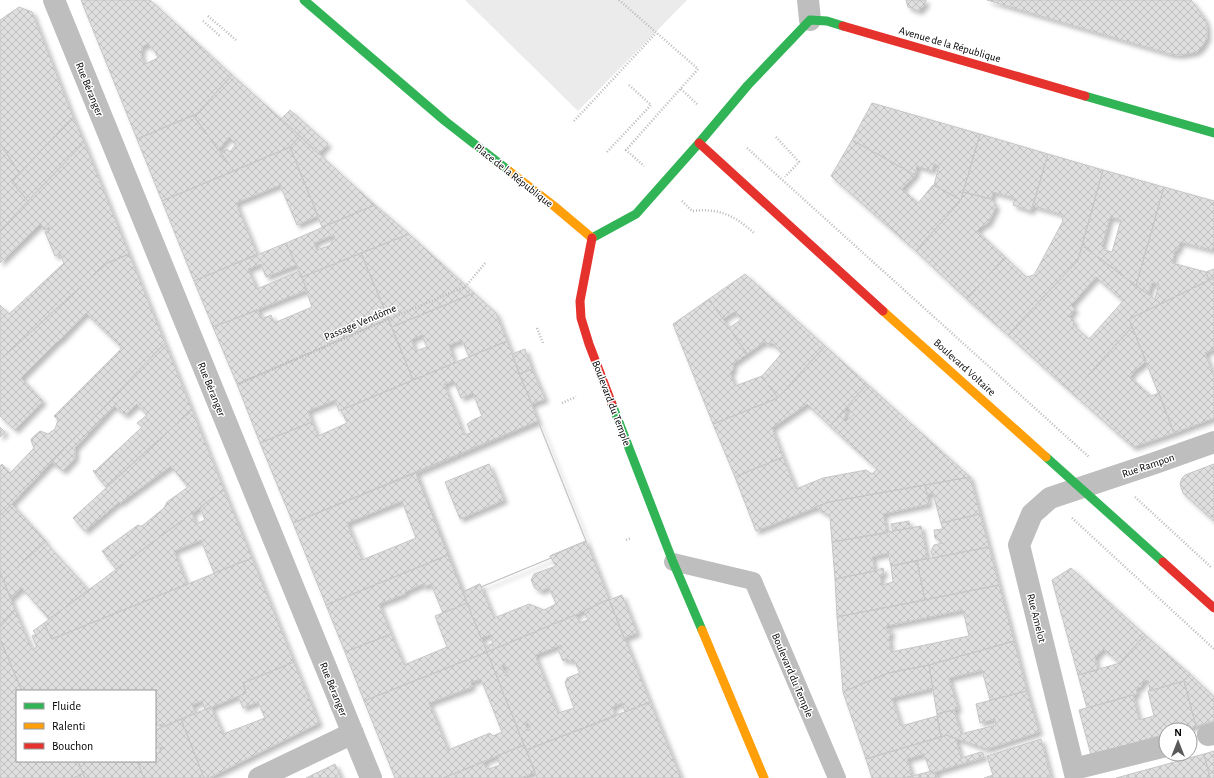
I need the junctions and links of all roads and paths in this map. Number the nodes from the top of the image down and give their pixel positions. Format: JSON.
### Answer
{"nodes":[{"id":1,"x":54,"y":0,"type":"edge"},
{"id":2,"x":304,"y":0,"type":"edge"},
{"id":3,"x":620,"y":0,"type":"edge"},
{"id":4,"x":809,"y":10,"type":"edge"},
{"id":5,"x":208,"y":16,"type":"dead end"},
{"id":6,"x":203,"y":21,"type":"dead end"},
{"id":7,"x":656,"y":33,"type":"junction"},
{"id":8,"x":221,"y":37,"type":"dead end"},
{"id":9,"x":236,"y":40,"type":"dead end"},
{"id":10,"x":629,"y":85,"type":"dead end"},
{"id":11,"x":574,"y":121,"type":"dead end"},
{"id":12,"x":718,"y":122,"type":"junction"},
{"id":13,"x":1214,"y":133,"type":"edge"},
{"id":14,"x":776,"y":137,"type":"dead end"},
{"id":15,"x":699,"y":143,"type":"junction"},
{"id":16,"x":626,"y":150,"type":"dead end"},
{"id":17,"x":607,"y":152,"type":"dead end"},
{"id":18,"x":785,"y":177,"type":"dead end"},
{"id":19,"x":692,"y":211,"type":"dead end"},
{"id":20,"x":756,"y":234,"type":"dead end"},
{"id":21,"x":592,"y":238,"type":"junction"},
{"id":22,"x":486,"y":262,"type":"dead end"},
{"id":23,"x":537,"y":328,"type":"dead end"},
{"id":24,"x":543,"y":343,"type":"dead end"},
{"id":25,"x":237,"y":384,"type":"dead end"},
{"id":26,"x":576,"y":397,"type":"dead end"},
{"id":27,"x":562,"y":402,"type":"dead end"},
{"id":28,"x":1214,"y":442,"type":"edge"},
{"id":29,"x":1112,"y":477,"type":"junction"},
{"id":30,"x":1081,"y":488,"type":"junction"},
{"id":31,"x":1050,"y":498,"type":"junction"},
{"id":32,"x":1149,"y":509,"type":"dead end"},
{"id":33,"x":631,"y":538,"type":"dead end"},
{"id":34,"x":626,"y":540,"type":"dead end"},
{"id":35,"x":673,"y":562,"type":"junction"},
{"id":36,"x":1214,"y":570,"type":"edge"},
{"id":37,"x":1214,"y":608,"type":"edge"},
{"id":38,"x":1214,"y":649,"type":"edge"},
{"id":39,"x":353,"y":733,"type":"junction"},
{"id":40,"x":1158,"y":748,"type":"edge"},
{"id":41,"x":1075,"y":774,"type":"edge"},
{"id":42,"x":259,"y":778,"type":"edge"},
{"id":43,"x":370,"y":778,"type":"edge"},
{"id":44,"x":764,"y":778,"type":"edge"},
{"id":45,"x":837,"y":778,"type":"edge"}],
"edges":[{"from":1,"to":39,"type":"street","name":"Rue Béranger"},
{"from":2,"to":21,"type":"main road","name":"Place de la République"},
{"from":3,"to":7,"type":"path"},
{"from":4,"to":12,"type":"main road","name":"Avenue de la République"},
{"from":4,"to":13,"type":"main road","name":"Avenue de la République"},
{"from":5,"to":9,"type":"path"},
{"from":6,"to":8,"type":"path"},
{"from":7,"to":11,"type":"path"},
{"from":7,"to":16,"type":"path"},
{"from":10,"to":17,"type":"path"},
{"from":12,"to":15,"type":"main road"},
{"from":12,"to":29,"type":"path","name":"Boulevard Voltaire"},
{"from":14,"to":18,"type":"path"},
{"from":15,"to":21,"type":"main road"},
{"from":15,"to":30,"type":"main road","name":"Boulevard Voltaire"},
{"from":19,"to":20,"type":"path"},
{"from":21,"to":35,"type":"main road","name":"Boulevard du Temple"},
{"from":22,"to":25,"type":"path","name":"Passage Vendôme"},
{"from":23,"to":24,"type":"path"},
{"from":26,"to":27,"type":"path"},
{"from":28,"to":29,"type":"street","name":"Rue Rampon"},
{"from":29,"to":30,"type":"street","name":"Rue Rampon"},
{"from":30,"to":31,"type":"street","name":"Rue Amelot"},
{"from":30,"to":37,"type":"main road","name":"Boulevard Voltaire"},
{"from":31,"to":38,"type":"path"},
{"from":31,"to":41,"type":"street","name":"Rue Amelot"},
{"from":32,"to":36,"type":"path"},
{"from":33,"to":34,"type":"path"},
{"from":35,"to":44,"type":"main road","name":"Boulevard du Temple"},
{"from":35,"to":45,"type":"lane","name":"Boulevard du Temple"},
{"from":39,"to":42,"type":"street"},
{"from":39,"to":43,"type":"street","name":"Rue Béranger"},
{"from":40,"to":41,"type":"street"}]}
